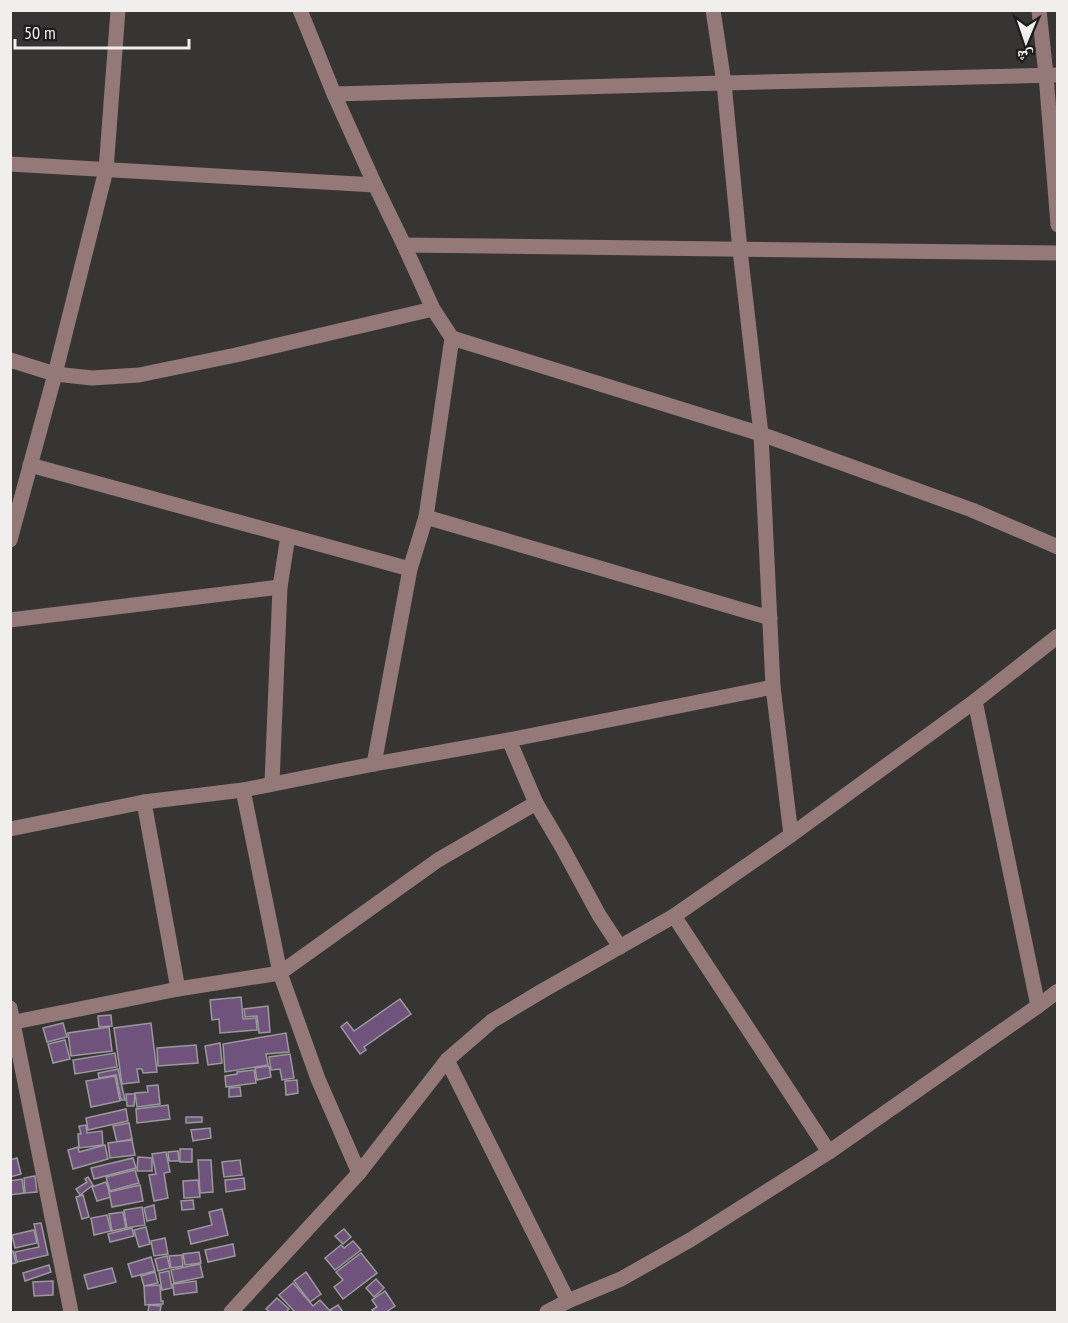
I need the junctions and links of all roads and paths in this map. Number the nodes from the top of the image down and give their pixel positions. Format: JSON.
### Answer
{"nodes":[{"id":1,"x":118,"y":10,"type":"edge"},
{"id":2,"x":300,"y":10,"type":"edge"},
{"id":3,"x":713,"y":10,"type":"edge"},
{"id":4,"x":1039,"y":10,"type":"edge"},
{"id":5,"x":1052,"y":75,"type":"edge"},
{"id":6,"x":724,"y":83,"type":"junction"},
{"id":7,"x":334,"y":94,"type":"junction"},
{"id":8,"x":10,"y":164,"type":"edge"},
{"id":9,"x":106,"y":170,"type":"junction"},
{"id":10,"x":375,"y":185,"type":"junction"},
{"id":11,"x":1058,"y":225,"type":"edge"},
{"id":12,"x":404,"y":245,"type":"junction"},
{"id":13,"x":740,"y":250,"type":"junction"},
{"id":14,"x":1058,"y":253,"type":"edge"},
{"id":15,"x":433,"y":309,"type":"junction"},
{"id":16,"x":452,"y":338,"type":"junction"},
{"id":17,"x":10,"y":360,"type":"edge"},
{"id":18,"x":55,"y":374,"type":"junction"},
{"id":19,"x":761,"y":434,"type":"junction"},
{"id":20,"x":30,"y":465,"type":"junction"},
{"id":21,"x":426,"y":517,"type":"junction"},
{"id":22,"x":288,"y":536,"type":"junction"},
{"id":23,"x":10,"y":540,"type":"edge"},
{"id":24,"x":1058,"y":547,"type":"edge"},
{"id":25,"x":410,"y":569,"type":"junction"},
{"id":26,"x":280,"y":587,"type":"junction"},
{"id":27,"x":770,"y":618,"type":"junction"},
{"id":28,"x":10,"y":620,"type":"edge"},
{"id":29,"x":1058,"y":636,"type":"edge"},
{"id":30,"x":773,"y":687,"type":"junction"},
{"id":31,"x":975,"y":701,"type":"junction"},
{"id":32,"x":509,"y":740,"type":"junction"},
{"id":33,"x":375,"y":764,"type":"junction"},
{"id":34,"x":272,"y":783,"type":"junction"},
{"id":35,"x":243,"y":790,"type":"junction"},
{"id":36,"x":144,"y":802,"type":"junction"},
{"id":37,"x":536,"y":803,"type":"junction"},
{"id":38,"x":10,"y":829,"type":"edge"},
{"id":39,"x":791,"y":835,"type":"junction"},
{"id":40,"x":674,"y":916,"type":"junction"},
{"id":41,"x":620,"y":947,"type":"junction"},
{"id":42,"x":280,"y":973,"type":"junction"},
{"id":43,"x":178,"y":989,"type":"junction"},
{"id":44,"x":1058,"y":991,"type":"edge"},
{"id":45,"x":1038,"y":1006,"type":"junction"},
{"id":46,"x":11,"y":1018,"type":"edge"},
{"id":47,"x":447,"y":1060,"type":"junction"},
{"id":48,"x":830,"y":1152,"type":"junction"},
{"id":49,"x":359,"y":1173,"type":"junction"},
{"id":50,"x":568,"y":1302,"type":"junction"},
{"id":51,"x":70,"y":1312,"type":"edge"},
{"id":52,"x":231,"y":1312,"type":"edge"},
{"id":53,"x":547,"y":1312,"type":"edge"}],
"edges":[{"from":1,"to":9,"type":"street"},
{"from":2,"to":7,"type":"street"},
{"from":3,"to":6,"type":"street"},
{"from":4,"to":5,"type":"street"},
{"from":5,"to":6,"type":"street"},
{"from":5,"to":11,"type":"street"},
{"from":6,"to":7,"type":"street"},
{"from":6,"to":13,"type":"street"},
{"from":7,"to":10,"type":"street"},
{"from":8,"to":9,"type":"street"},
{"from":9,"to":10,"type":"street"},
{"from":9,"to":18,"type":"street"},
{"from":10,"to":12,"type":"street"},
{"from":12,"to":13,"type":"street"},
{"from":12,"to":15,"type":"street"},
{"from":13,"to":14,"type":"street"},
{"from":13,"to":19,"type":"street"},
{"from":15,"to":16,"type":"street"},
{"from":15,"to":18,"type":"street"},
{"from":16,"to":19,"type":"street"},
{"from":16,"to":21,"type":"street"},
{"from":17,"to":18,"type":"street"},
{"from":18,"to":20,"type":"street"},
{"from":19,"to":24,"type":"street"},
{"from":19,"to":27,"type":"street"},
{"from":20,"to":22,"type":"street"},
{"from":20,"to":23,"type":"street"},
{"from":21,"to":25,"type":"street"},
{"from":21,"to":27,"type":"street"},
{"from":22,"to":25,"type":"street"},
{"from":22,"to":26,"type":"street"},
{"from":25,"to":33,"type":"street"},
{"from":26,"to":28,"type":"street"},
{"from":26,"to":34,"type":"street"},
{"from":27,"to":30,"type":"street"},
{"from":29,"to":31,"type":"street"},
{"from":30,"to":32,"type":"street"},
{"from":30,"to":39,"type":"street"},
{"from":31,"to":39,"type":"street"},
{"from":31,"to":45,"type":"street"},
{"from":32,"to":33,"type":"street"},
{"from":32,"to":37,"type":"street"},
{"from":33,"to":34,"type":"street"},
{"from":34,"to":35,"type":"street"},
{"from":35,"to":36,"type":"street"},
{"from":35,"to":42,"type":"street"},
{"from":36,"to":38,"type":"street"},
{"from":36,"to":43,"type":"street"},
{"from":37,"to":41,"type":"street"},
{"from":37,"to":42,"type":"street"},
{"from":39,"to":40,"type":"street"},
{"from":40,"to":41,"type":"street"},
{"from":40,"to":48,"type":"street"},
{"from":41,"to":47,"type":"street"},
{"from":42,"to":43,"type":"street"},
{"from":42,"to":49,"type":"street"},
{"from":43,"to":46,"type":"street"},
{"from":44,"to":45,"type":"street"},
{"from":45,"to":48,"type":"street"},
{"from":46,"to":51,"type":"street"},
{"from":47,"to":49,"type":"street"},
{"from":47,"to":50,"type":"street"},
{"from":48,"to":50,"type":"street"},
{"from":49,"to":52,"type":"street"},
{"from":50,"to":53,"type":"street"}]}
